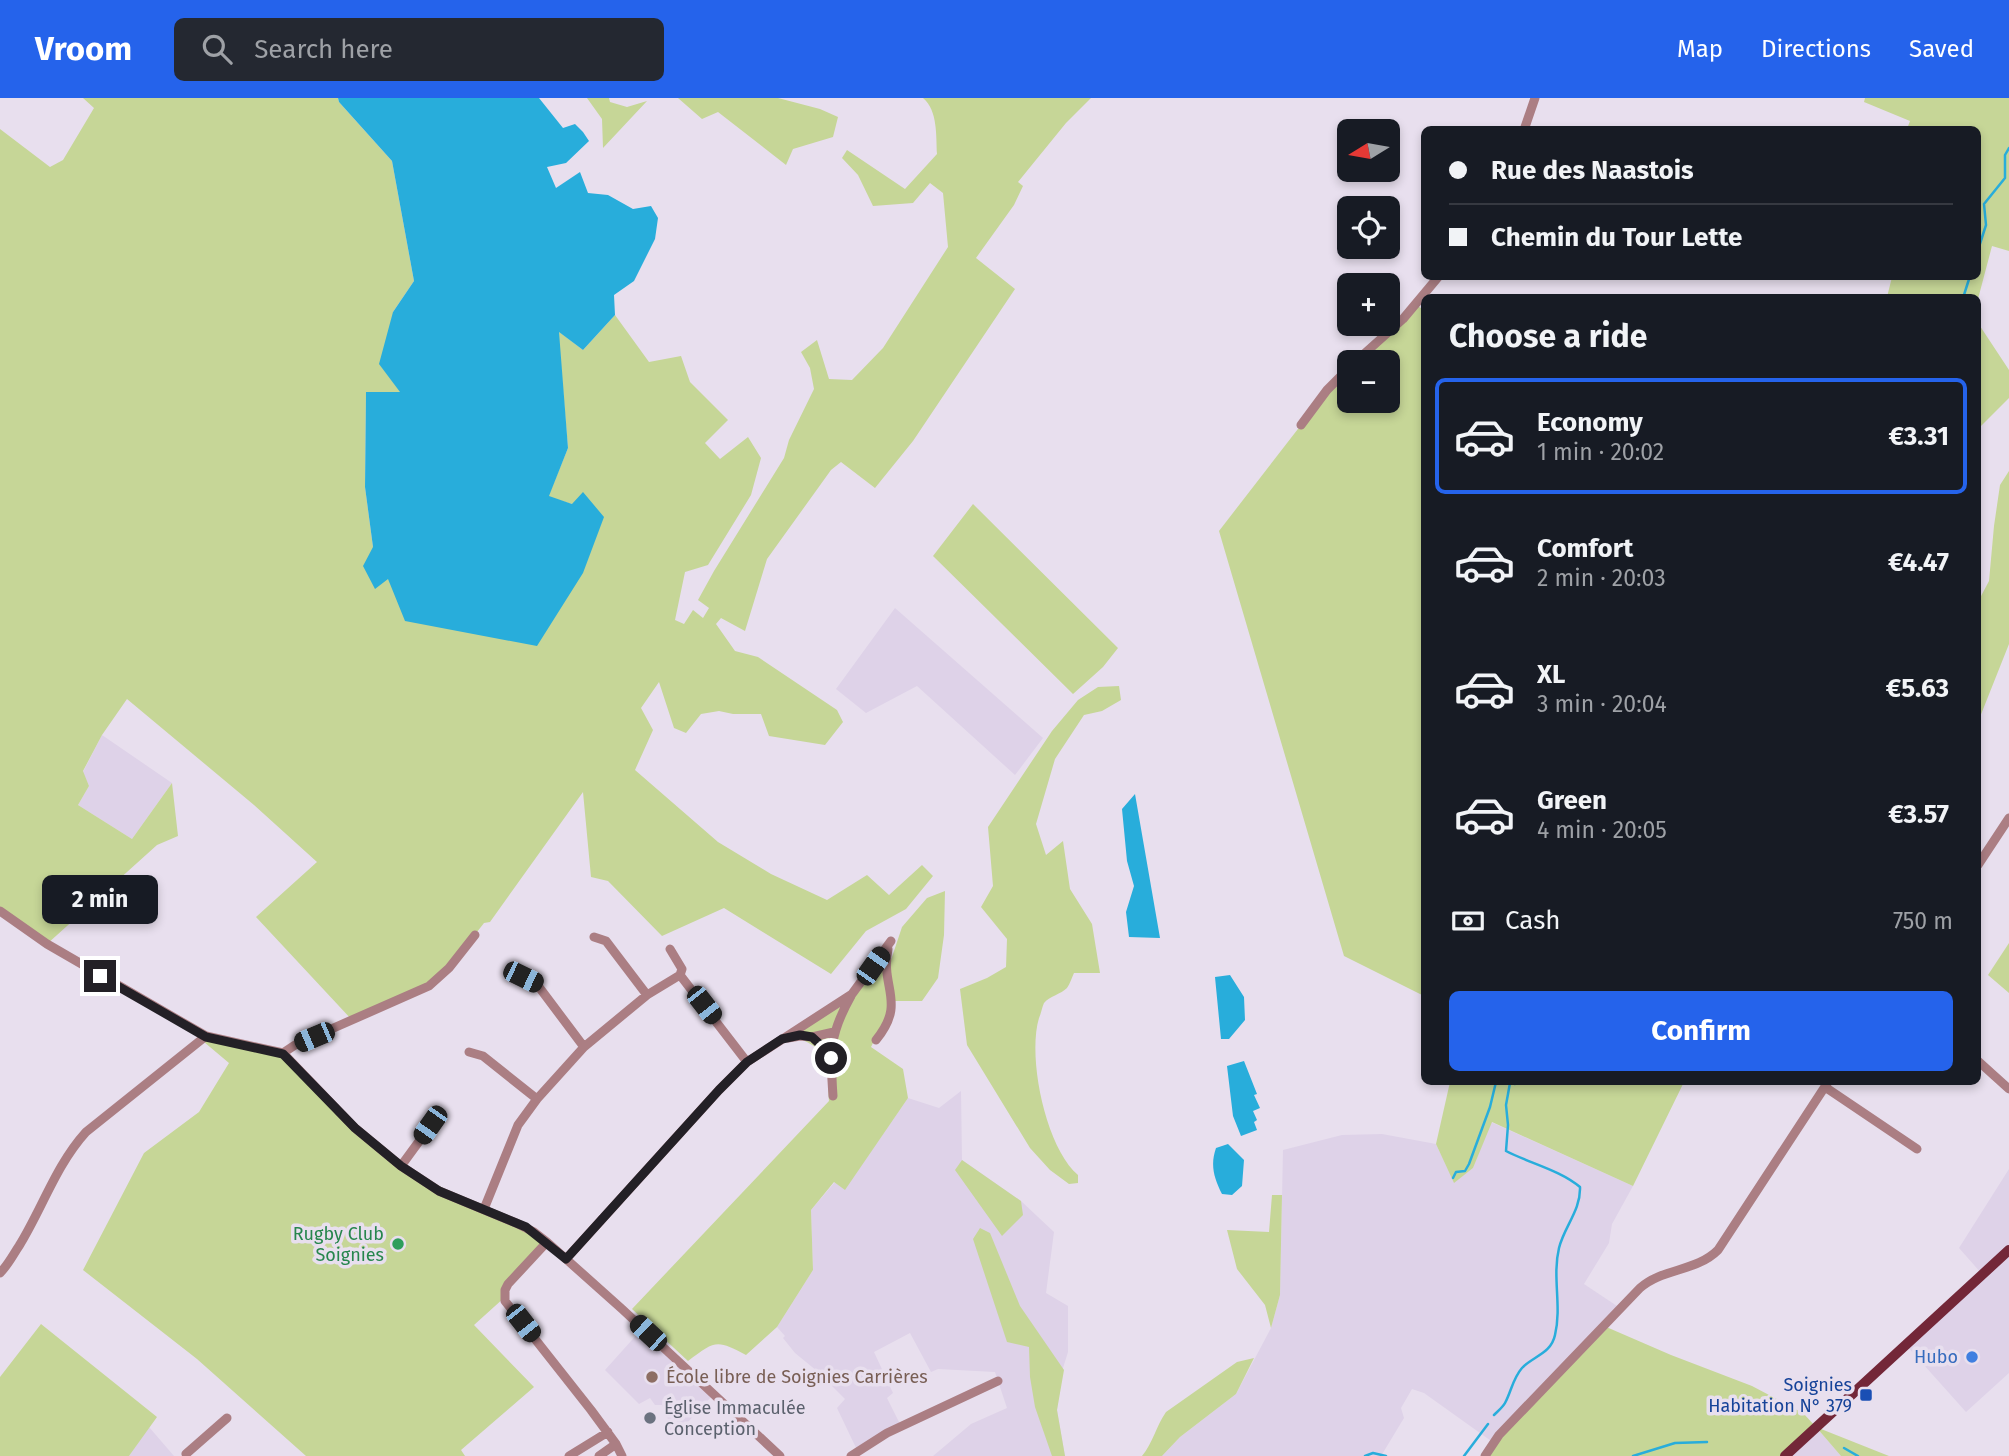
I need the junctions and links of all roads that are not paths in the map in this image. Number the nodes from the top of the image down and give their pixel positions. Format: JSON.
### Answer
{"nodes":[{"id":1,"x":1535,"y":98,"type":"edge"},
{"id":2,"x":1525,"y":126,"type":"edge"},
{"id":3,"x":1436,"y":280,"type":"edge"},
{"id":4,"x":1424,"y":294,"type":"edge"},
{"id":5,"x":1421,"y":297,"type":"edge"},
{"id":6,"x":1368,"y":350,"type":"edge"},
{"id":7,"x":1337,"y":380,"type":"edge"},
{"id":8,"x":1301,"y":425,"type":"dead end"},
{"id":9,"x":2009,"y":818,"type":"edge"},
{"id":10,"x":1981,"y":860,"type":"edge"},
{"id":11,"x":0,"y":911,"type":"edge"},
{"id":12,"x":475,"y":935,"type":"dead end"},
{"id":13,"x":594,"y":937,"type":"dead end"},
{"id":14,"x":670,"y":949,"type":"dead end"},
{"id":15,"x":873,"y":966,"type":"junction"},
{"id":16,"x":887,"y":972,"type":"junction"},
{"id":17,"x":680,"y":975,"type":"junction"},
{"id":18,"x":523,"y":977,"type":"dead end"},
{"id":19,"x":852,"y":994,"type":"junction"},
{"id":20,"x":647,"y":995,"type":"junction"},
{"id":21,"x":834,"y":1032,"type":"junction"},
{"id":22,"x":206,"y":1037,"type":"junction"},
{"id":23,"x":812,"y":1037,"type":"junction"},
{"id":24,"x":782,"y":1039,"type":"junction"},
{"id":25,"x":876,"y":1040,"type":"dead end"},
{"id":26,"x":584,"y":1047,"type":"junction"},
{"id":27,"x":469,"y":1052,"type":"dead end"},
{"id":28,"x":283,"y":1054,"type":"junction"},
{"id":29,"x":831,"y":1058,"type":"junction"},
{"id":30,"x":747,"y":1062,"type":"junction"},
{"id":31,"x":1981,"y":1064,"type":"edge"},
{"id":32,"x":1826,"y":1085,"type":"edge"},
{"id":33,"x":1828,"y":1085,"type":"edge"},
{"id":34,"x":2009,"y":1089,"type":"edge"},
{"id":35,"x":833,"y":1096,"type":"dead end"},
{"id":36,"x":537,"y":1099,"type":"junction"},
{"id":37,"x":440,"y":1120,"type":"dead end"},
{"id":38,"x":1917,"y":1149,"type":"dead end"},
{"id":39,"x":401,"y":1166,"type":"junction"},
{"id":40,"x":484,"y":1209,"type":"junction"},
{"id":41,"x":547,"y":1242,"type":"junction"},
{"id":42,"x":2009,"y":1250,"type":"edge"},
{"id":43,"x":566,"y":1259,"type":"junction"},
{"id":44,"x":0,"y":1273,"type":"edge"},
{"id":45,"x":998,"y":1381,"type":"dead end"},
{"id":46,"x":227,"y":1418,"type":"dead end"},
{"id":47,"x":608,"y":1432,"type":"junction"},
{"id":48,"x":873,"y":1442,"type":"junction"},
{"id":49,"x":616,"y":1444,"type":"junction"},
{"id":50,"x":874,"y":1454,"type":"dead end"},
{"id":51,"x":187,"y":1456,"type":"edge"},
{"id":52,"x":569,"y":1456,"type":"edge"},
{"id":53,"x":598,"y":1456,"type":"edge"},
{"id":54,"x":622,"y":1456,"type":"edge"},
{"id":55,"x":780,"y":1456,"type":"edge"},
{"id":56,"x":851,"y":1456,"type":"edge"},
{"id":57,"x":1485,"y":1456,"type":"edge"},
{"id":58,"x":1785,"y":1456,"type":"edge"}],
"edges":[{"from":1,"to":2,"type":"street"},
{"from":3,"to":4,"type":"street"},
{"from":5,"to":6,"type":"street"},
{"from":7,"to":8,"type":"street"},
{"from":9,"to":10,"type":"street"},
{"from":11,"to":22,"type":"street"},
{"from":12,"to":28,"type":"street"},
{"from":13,"to":20,"type":"street"},
{"from":14,"to":17,"type":"street"},
{"from":15,"to":16,"type":"street"},
{"from":15,"to":16,"type":"street"},
{"from":15,"to":19,"type":"street"},
{"from":16,"to":25,"type":"street"},
{"from":17,"to":20,"type":"street"},
{"from":17,"to":30,"type":"street"},
{"from":18,"to":26,"type":"street"},
{"from":19,"to":21,"type":"street"},
{"from":19,"to":24,"type":"street"},
{"from":20,"to":26,"type":"street"},
{"from":21,"to":23,"type":"street"},
{"from":21,"to":29,"type":"street"},
{"from":22,"to":28,"type":"street"},
{"from":22,"to":44,"type":"street"},
{"from":23,"to":24,"type":"street"},
{"from":23,"to":29,"type":"street"},
{"from":24,"to":30,"type":"street"},
{"from":26,"to":36,"type":"street"},
{"from":27,"to":36,"type":"street"},
{"from":28,"to":39,"type":"street"},
{"from":29,"to":35,"type":"street"},
{"from":30,"to":43,"type":"street"},
{"from":31,"to":34,"type":"street"},
{"from":32,"to":57,"type":"street"},
{"from":33,"to":38,"type":"street"},
{"from":36,"to":40,"type":"street"},
{"from":37,"to":39,"type":"street"},
{"from":39,"to":40,"type":"street"},
{"from":40,"to":41,"type":"street"},
{"from":41,"to":43,"type":"street"},
{"from":41,"to":47,"type":"street"},
{"from":42,"to":58,"type":"main road"},
{"from":43,"to":55,"type":"street"},
{"from":45,"to":48,"type":"street"},
{"from":46,"to":51,"type":"street"},
{"from":47,"to":49,"type":"street"},
{"from":47,"to":52,"type":"street"},
{"from":48,"to":50,"type":"street"},
{"from":48,"to":56,"type":"street"},
{"from":49,"to":53,"type":"street"},
{"from":49,"to":54,"type":"street"}]}
